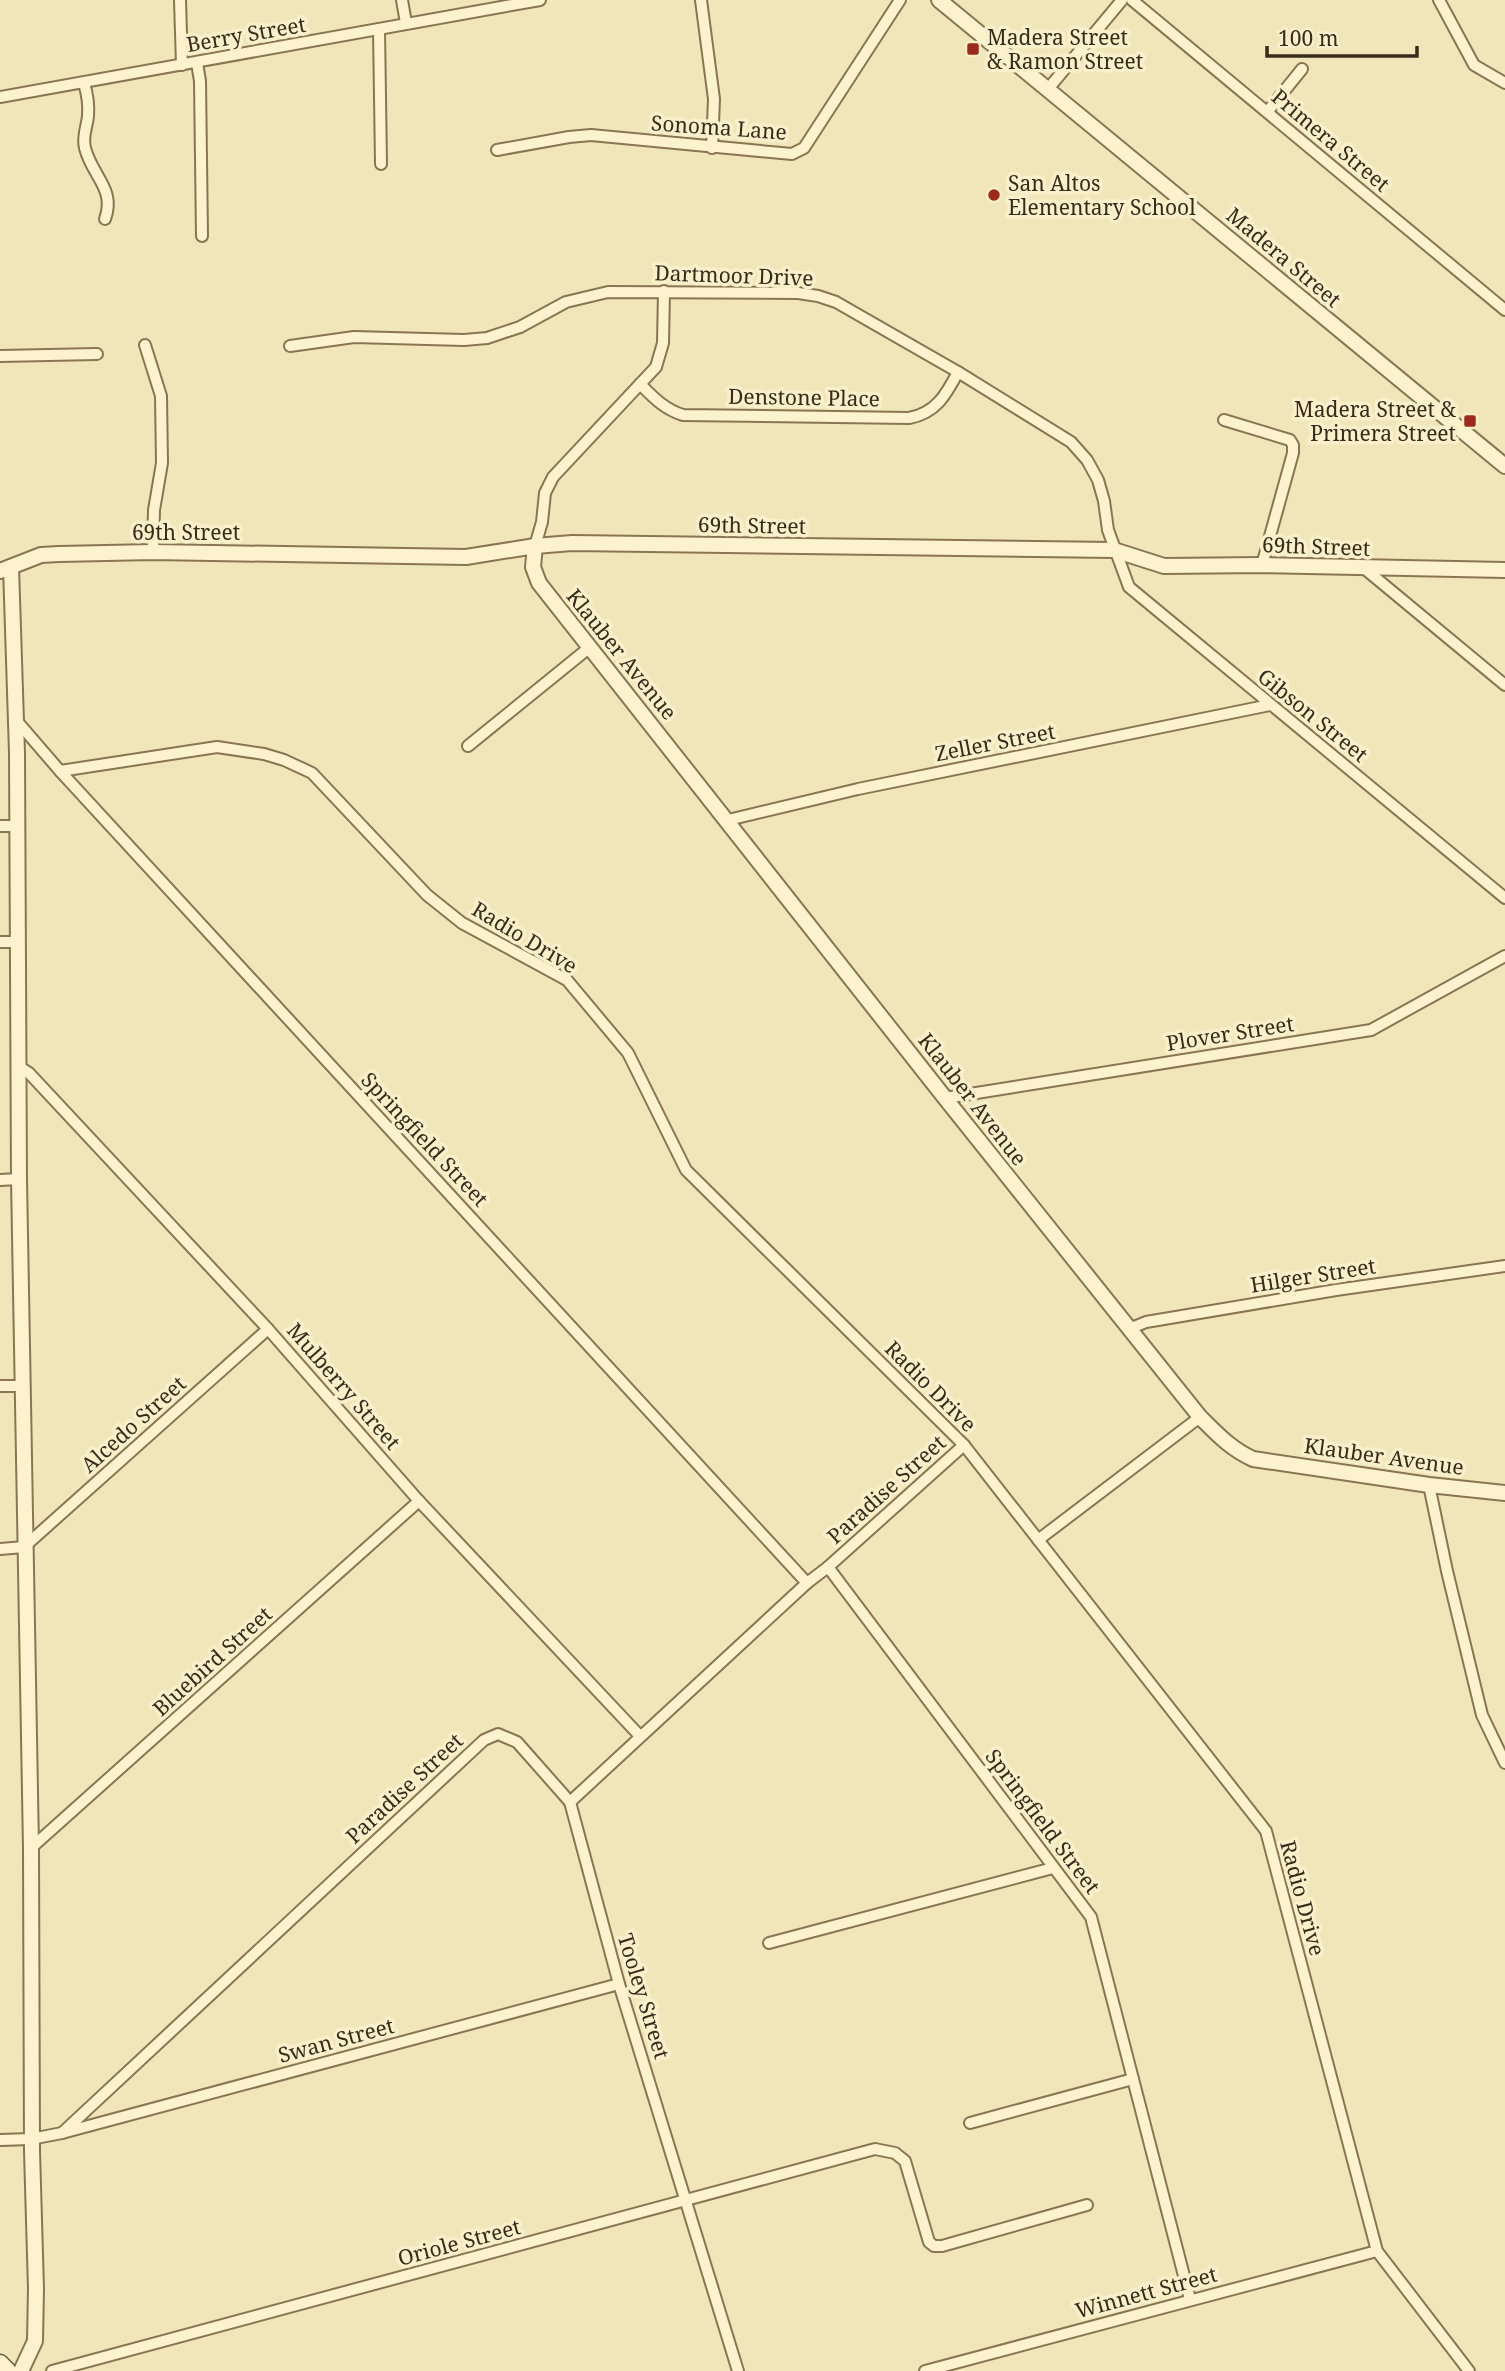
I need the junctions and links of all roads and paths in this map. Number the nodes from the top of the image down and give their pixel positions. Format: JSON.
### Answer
{"nodes":[{"id":1,"x":180,"y":0,"type":"edge"},
{"id":2,"x":402,"y":0,"type":"edge"},
{"id":3,"x":470,"y":0,"type":"edge"},
{"id":4,"x":540,"y":0,"type":"edge"},
{"id":5,"x":701,"y":0,"type":"edge"},
{"id":6,"x":900,"y":0,"type":"edge"},
{"id":7,"x":939,"y":0,"type":"edge"},
{"id":8,"x":1122,"y":0,"type":"edge"},
{"id":9,"x":1132,"y":0,"type":"edge"},
{"id":10,"x":1439,"y":0,"type":"edge"},
{"id":11,"x":471,"y":12,"type":"junction"},
{"id":12,"x":406,"y":23,"type":"junction"},
{"id":13,"x":379,"y":29,"type":"junction"},
{"id":14,"x":197,"y":63,"type":"junction"},
{"id":15,"x":182,"y":65,"type":"junction"},
{"id":16,"x":1303,"y":69,"type":"dead end"},
{"id":17,"x":84,"y":83,"type":"junction"},
{"id":18,"x":1505,"y":83,"type":"edge"},
{"id":19,"x":1048,"y":89,"type":"junction"},
{"id":20,"x":0,"y":97,"type":"edge"},
{"id":21,"x":1268,"y":111,"type":"junction"},
{"id":22,"x":712,"y":148,"type":"junction"},
{"id":23,"x":498,"y":150,"type":"dead end"},
{"id":24,"x":382,"y":164,"type":"dead end"},
{"id":25,"x":104,"y":219,"type":"dead end"},
{"id":26,"x":202,"y":236,"type":"dead end"},
{"id":27,"x":664,"y":291,"type":"junction"},
{"id":28,"x":1504,"y":306,"type":"edge"},
{"id":29,"x":145,"y":345,"type":"dead end"},
{"id":30,"x":290,"y":346,"type":"dead end"},
{"id":31,"x":97,"y":354,"type":"dead end"},
{"id":32,"x":0,"y":356,"type":"edge"},
{"id":33,"x":958,"y":372,"type":"junction"},
{"id":34,"x":640,"y":384,"type":"junction"},
{"id":35,"x":1224,"y":421,"type":"dead end"},
{"id":36,"x":1504,"y":463,"type":"edge"},
{"id":37,"x":535,"y":546,"type":"junction"},
{"id":38,"x":1114,"y":550,"type":"junction"},
{"id":39,"x":153,"y":552,"type":"junction"},
{"id":40,"x":1262,"y":565,"type":"junction"},
{"id":41,"x":6,"y":569,"type":"edge"},
{"id":42,"x":1365,"y":569,"type":"junction"},
{"id":43,"x":1505,"y":570,"type":"edge"},
{"id":44,"x":590,"y":647,"type":"junction"},
{"id":45,"x":1505,"y":685,"type":"edge"},
{"id":46,"x":1270,"y":705,"type":"junction"},
{"id":47,"x":16,"y":720,"type":"junction"},
{"id":48,"x":468,"y":746,"type":"dead end"},
{"id":49,"x":60,"y":771,"type":"junction"},
{"id":50,"x":728,"y":820,"type":"junction"},
{"id":51,"x":0,"y":826,"type":"edge"},
{"id":52,"x":17,"y":826,"type":"junction"},
{"id":53,"x":1505,"y":898,"type":"edge"},
{"id":54,"x":0,"y":942,"type":"edge"},
{"id":55,"x":16,"y":942,"type":"junction"},
{"id":56,"x":1505,"y":956,"type":"edge"},
{"id":57,"x":18,"y":1066,"type":"junction"},
{"id":58,"x":944,"y":1098,"type":"junction"},
{"id":59,"x":0,"y":1180,"type":"edge"},
{"id":60,"x":19,"y":1180,"type":"junction"},
{"id":61,"x":1505,"y":1266,"type":"edge"},
{"id":62,"x":268,"y":1329,"type":"junction"},
{"id":63,"x":1129,"y":1329,"type":"junction"},
{"id":64,"x":0,"y":1386,"type":"edge"},
{"id":65,"x":23,"y":1386,"type":"junction"},
{"id":66,"x":1200,"y":1417,"type":"junction"},
{"id":67,"x":964,"y":1445,"type":"junction"},
{"id":68,"x":1429,"y":1485,"type":"junction"},
{"id":69,"x":1505,"y":1493,"type":"edge"},
{"id":70,"x":419,"y":1501,"type":"junction"},
{"id":71,"x":1038,"y":1540,"type":"junction"},
{"id":72,"x":24,"y":1547,"type":"junction"},
{"id":73,"x":0,"y":1549,"type":"edge"},
{"id":74,"x":828,"y":1567,"type":"junction"},
{"id":75,"x":807,"y":1583,"type":"junction"},
{"id":76,"x":639,"y":1735,"type":"junction"},
{"id":77,"x":1505,"y":1763,"type":"edge"},
{"id":78,"x":570,"y":1801,"type":"junction"},
{"id":79,"x":31,"y":1848,"type":"junction"},
{"id":80,"x":1054,"y":1868,"type":"junction"},
{"id":81,"x":769,"y":1943,"type":"dead end"},
{"id":82,"x":619,"y":1984,"type":"junction"},
{"id":83,"x":1133,"y":2079,"type":"junction"},
{"id":84,"x":970,"y":2123,"type":"dead end"},
{"id":85,"x":62,"y":2133,"type":"junction"},
{"id":86,"x":31,"y":2139,"type":"junction"},
{"id":87,"x":0,"y":2140,"type":"edge"},
{"id":88,"x":687,"y":2201,"type":"junction"},
{"id":89,"x":1087,"y":2204,"type":"dead end"},
{"id":90,"x":1377,"y":2251,"type":"junction"},
{"id":91,"x":1190,"y":2299,"type":"junction"},
{"id":92,"x":0,"y":2362,"type":"edge"},
{"id":93,"x":8,"y":2371,"type":"edge"},
{"id":94,"x":21,"y":2371,"type":"edge"},
{"id":95,"x":52,"y":2371,"type":"edge"},
{"id":96,"x":737,"y":2371,"type":"edge"},
{"id":97,"x":925,"y":2371,"type":"edge"},
{"id":98,"x":1469,"y":2371,"type":"edge"}],
"edges":[{"from":1,"to":15,"type":"street"},
{"from":2,"to":12,"type":"street"},
{"from":3,"to":11,"type":"street"},
{"from":4,"to":11,"type":"street","name":"Berry Street"},
{"from":5,"to":22,"type":"street"},
{"from":6,"to":22,"type":"street","name":"Sonoma Lane"},
{"from":7,"to":19,"type":"street","name":"Madera Street"},
{"from":8,"to":19,"type":"street"},
{"from":9,"to":21,"type":"street","name":"Primera Street"},
{"from":10,"to":18,"type":"street"},
{"from":11,"to":12,"type":"street","name":"Berry Street"},
{"from":12,"to":13,"type":"street","name":"Berry Street"},
{"from":13,"to":14,"type":"street","name":"Berry Street"},
{"from":13,"to":24,"type":"street"},
{"from":14,"to":15,"type":"street","name":"Berry Street"},
{"from":14,"to":26,"type":"street"},
{"from":15,"to":17,"type":"street","name":"Berry Street"},
{"from":16,"to":21,"type":"street"},
{"from":17,"to":20,"type":"street","name":"Berry Street"},
{"from":17,"to":25,"type":"street"},
{"from":19,"to":36,"type":"street","name":"Madera Street"},
{"from":21,"to":28,"type":"street","name":"Primera Street"},
{"from":22,"to":23,"type":"street","name":"Sonoma Lane"},
{"from":27,"to":30,"type":"street","name":"Dartmoor Drive"},
{"from":27,"to":33,"type":"street","name":"Dartmoor Drive"},
{"from":27,"to":34,"type":"street"},
{"from":29,"to":39,"type":"street"},
{"from":31,"to":32,"type":"street"},
{"from":33,"to":34,"type":"street","name":"Denstone Place"},
{"from":33,"to":38,"type":"street","name":"Dartmoor Drive"},
{"from":34,"to":37,"type":"street"},
{"from":35,"to":40,"type":"street"},
{"from":37,"to":38,"type":"street","name":"69th Street"},
{"from":37,"to":39,"type":"street","name":"69th Street"},
{"from":37,"to":44,"type":"street","name":"Klauber Avenue"},
{"from":38,"to":40,"type":"street","name":"69th Street"},
{"from":38,"to":46,"type":"street","name":"Gibson Street"},
{"from":39,"to":41,"type":"street","name":"69th Street"},
{"from":40,"to":42,"type":"street","name":"69th Street"},
{"from":41,"to":47,"type":"street"},
{"from":42,"to":43,"type":"street","name":"69th Street"},
{"from":42,"to":45,"type":"street"},
{"from":44,"to":48,"type":"street"},
{"from":44,"to":50,"type":"street","name":"Klauber Avenue"},
{"from":46,"to":50,"type":"street","name":"Zeller Street"},
{"from":46,"to":53,"type":"street","name":"Gibson Street"},
{"from":47,"to":49,"type":"street","name":"Springfield Street"},
{"from":47,"to":52,"type":"street"},
{"from":49,"to":67,"type":"street","name":"Radio Drive"},
{"from":49,"to":75,"type":"street","name":"Springfield Street"},
{"from":50,"to":58,"type":"street","name":"Klauber Avenue"},
{"from":51,"to":52,"type":"street"},
{"from":52,"to":55,"type":"street"},
{"from":54,"to":55,"type":"street"},
{"from":55,"to":57,"type":"street"},
{"from":56,"to":58,"type":"street","name":"Plover Street"},
{"from":57,"to":60,"type":"street"},
{"from":57,"to":62,"type":"street","name":"Mulberry Street"},
{"from":58,"to":63,"type":"street","name":"Klauber Avenue"},
{"from":59,"to":60,"type":"street"},
{"from":60,"to":65,"type":"street"},
{"from":61,"to":63,"type":"street","name":"Hilger Street"},
{"from":62,"to":70,"type":"street","name":"Mulberry Street"},
{"from":62,"to":72,"type":"street","name":"Alcedo Street"},
{"from":63,"to":66,"type":"street","name":"Klauber Avenue"},
{"from":64,"to":65,"type":"street"},
{"from":65,"to":72,"type":"street"},
{"from":66,"to":68,"type":"street","name":"Klauber Avenue"},
{"from":66,"to":71,"type":"street"},
{"from":67,"to":71,"type":"street","name":"Radio Drive"},
{"from":67,"to":74,"type":"street","name":"Paradise Street"},
{"from":68,"to":69,"type":"street","name":"Klauber Avenue"},
{"from":68,"to":77,"type":"street"},
{"from":70,"to":76,"type":"street","name":"Mulberry Street"},
{"from":70,"to":79,"type":"street","name":"Bluebird Street"},
{"from":71,"to":90,"type":"street","name":"Radio Drive"},
{"from":72,"to":73,"type":"street"},
{"from":72,"to":79,"type":"street"},
{"from":74,"to":75,"type":"street","name":"Paradise Street"},
{"from":74,"to":80,"type":"street","name":"Springfield Street"},
{"from":75,"to":76,"type":"street","name":"Paradise Street"},
{"from":76,"to":78,"type":"street","name":"Paradise Street"},
{"from":78,"to":82,"type":"street","name":"Tooley Street"},
{"from":78,"to":85,"type":"street","name":"Paradise Street"},
{"from":79,"to":86,"type":"street"},
{"from":80,"to":81,"type":"street"},
{"from":80,"to":83,"type":"street","name":"Springfield Street"},
{"from":82,"to":85,"type":"street","name":"Swan Street"},
{"from":82,"to":88,"type":"street","name":"Tooley Street"},
{"from":83,"to":84,"type":"street"},
{"from":83,"to":91,"type":"street","name":"Springfield Street"},
{"from":85,"to":86,"type":"street","name":"Swan Street"},
{"from":86,"to":87,"type":"street","name":"Swan Street"},
{"from":86,"to":94,"type":"street"},
{"from":88,"to":89,"type":"street","name":"Oriole Street"},
{"from":88,"to":95,"type":"street","name":"Oriole Street"},
{"from":88,"to":96,"type":"street","name":"Tooley Street"},
{"from":90,"to":91,"type":"street","name":"Winnett Street"},
{"from":90,"to":98,"type":"street","name":"Radio Drive"},
{"from":91,"to":97,"type":"street","name":"Winnett Street"},
{"from":92,"to":93,"type":"main road"}]}
